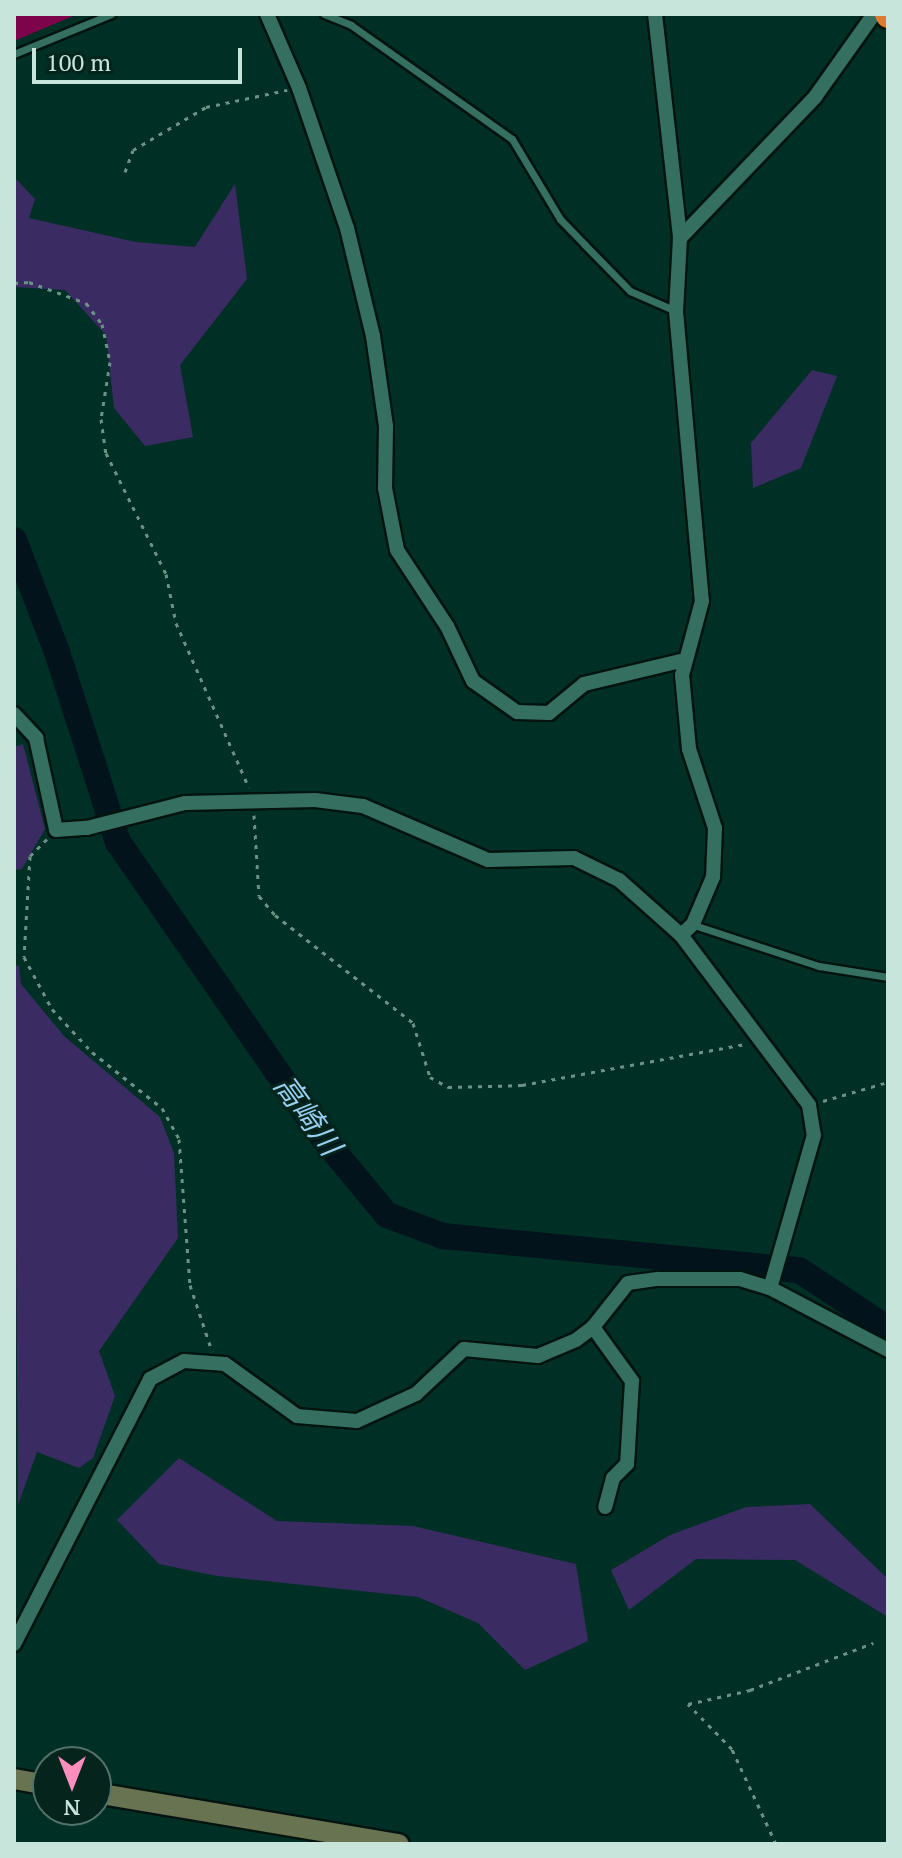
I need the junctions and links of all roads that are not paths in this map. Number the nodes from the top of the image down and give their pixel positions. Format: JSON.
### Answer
{"nodes":[{"id":1,"x":111,"y":14,"type":"edge"},
{"id":2,"x":267,"y":14,"type":"edge"},
{"id":3,"x":324,"y":14,"type":"edge"},
{"id":4,"x":655,"y":14,"type":"edge"},
{"id":5,"x":874,"y":14,"type":"edge"},
{"id":6,"x":14,"y":54,"type":"edge"},
{"id":7,"x":680,"y":238,"type":"junction"},
{"id":8,"x":676,"y":311,"type":"junction"},
{"id":9,"x":685,"y":660,"type":"junction"},
{"id":10,"x":14,"y":714,"type":"edge"},
{"id":11,"x":693,"y":924,"type":"junction"},
{"id":12,"x":681,"y":935,"type":"junction"},
{"id":13,"x":888,"y":977,"type":"edge"},
{"id":14,"x":770,"y":1288,"type":"junction"},
{"id":15,"x":593,"y":1327,"type":"junction"},
{"id":16,"x":888,"y":1350,"type":"edge"},
{"id":17,"x":605,"y":1507,"type":"dead end"},
{"id":18,"x":19,"y":1620,"type":"edge"},
{"id":19,"x":14,"y":1644,"type":"edge"},
{"id":20,"x":112,"y":1796,"type":"edge"},
{"id":21,"x":399,"y":1844,"type":"edge"}],
"edges":[{"from":1,"to":6,"type":"lane"},
{"from":2,"to":9,"type":"street"},
{"from":3,"to":8,"type":"lane"},
{"from":4,"to":7,"type":"street"},
{"from":5,"to":7,"type":"street"},
{"from":7,"to":8,"type":"street"},
{"from":8,"to":9,"type":"street"},
{"from":9,"to":11,"type":"street"},
{"from":10,"to":12,"type":"street"},
{"from":11,"to":12,"type":"street"},
{"from":11,"to":13,"type":"lane"},
{"from":12,"to":14,"type":"street"},
{"from":14,"to":15,"type":"street"},
{"from":14,"to":16,"type":"street"},
{"from":15,"to":17,"type":"street"},
{"from":15,"to":18,"type":"street"},
{"from":18,"to":19,"type":"street"},
{"from":20,"to":21,"type":"street"}]}
